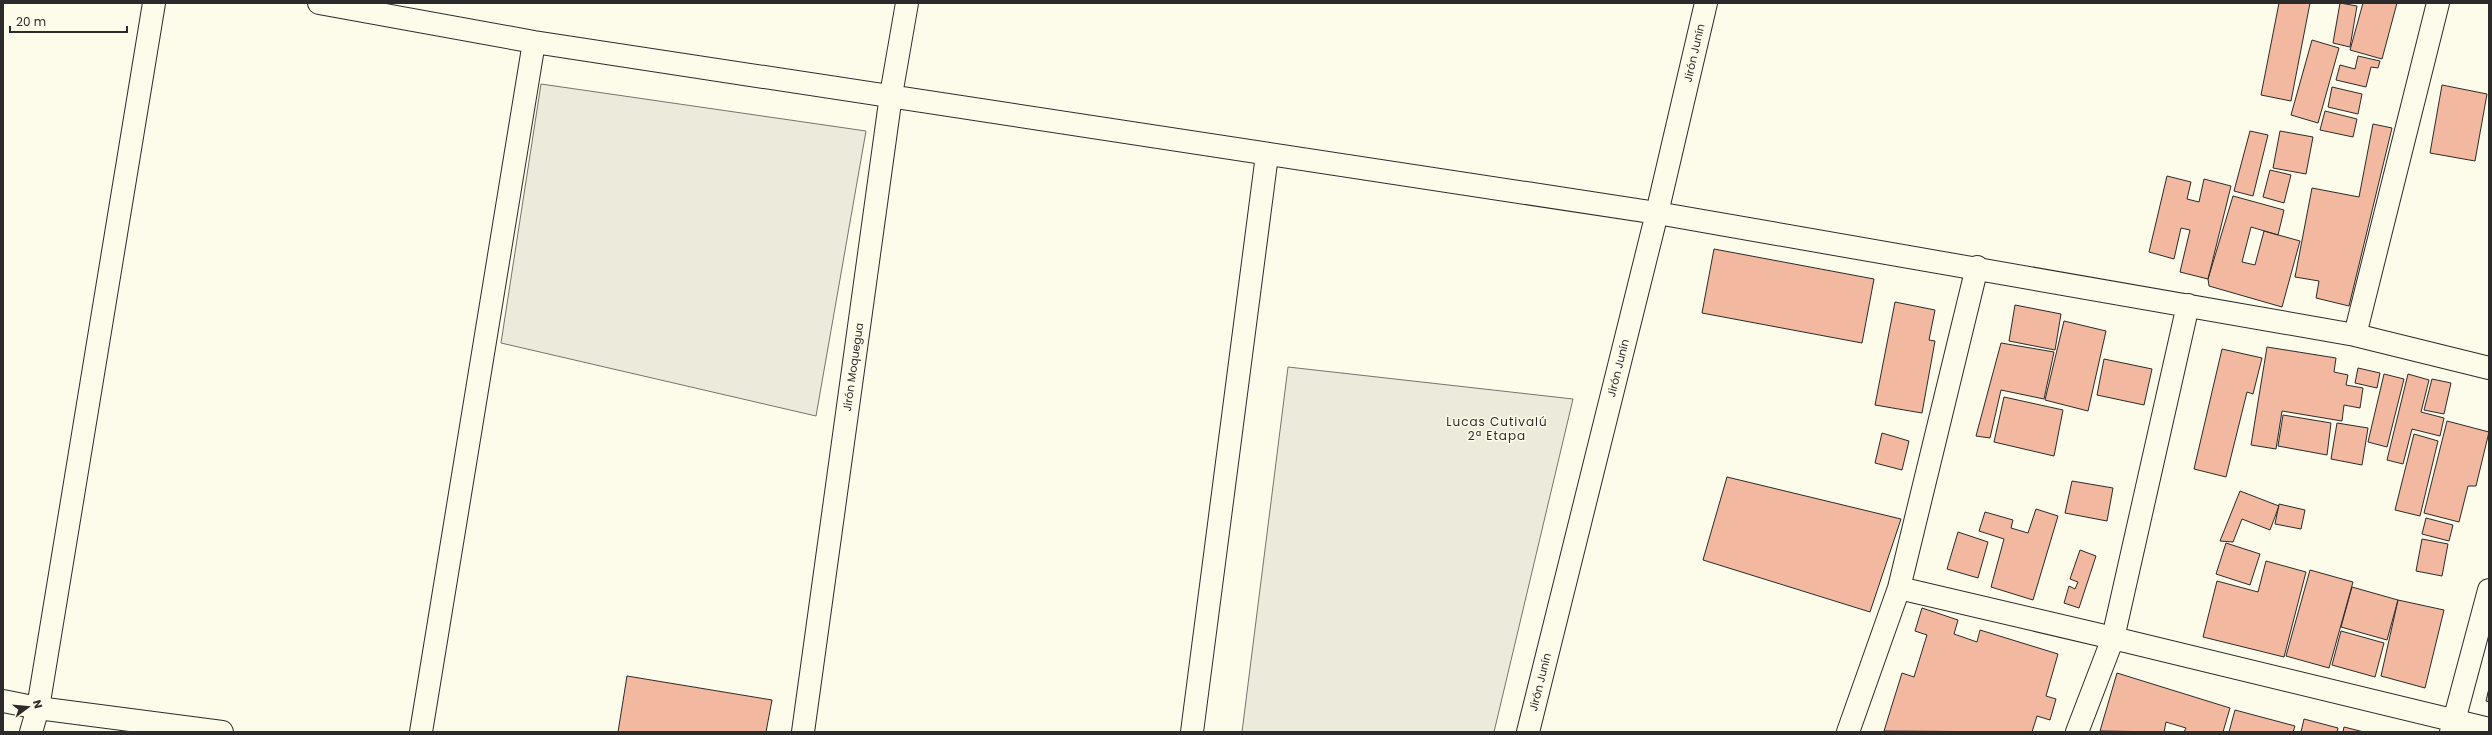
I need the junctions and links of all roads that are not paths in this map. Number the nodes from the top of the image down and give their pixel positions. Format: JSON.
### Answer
{"nodes":[{"id":1,"x":154,"y":3,"type":"edge"},
{"id":2,"x":319,"y":3,"type":"edge"},
{"id":3,"x":907,"y":3,"type":"edge"},
{"id":4,"x":1706,"y":3,"type":"edge"},
{"id":5,"x":2438,"y":3,"type":"edge"},
{"id":6,"x":534,"y":42,"type":"junction"},
{"id":7,"x":891,"y":95,"type":"junction"},
{"id":8,"x":1267,"y":155,"type":"junction"},
{"id":9,"x":1657,"y":213,"type":"junction"},
{"id":10,"x":1977,"y":267,"type":"junction"},
{"id":11,"x":2188,"y":305,"type":"junction"},
{"id":12,"x":2355,"y":335,"type":"junction"},
{"id":13,"x":2489,"y":368,"type":"edge"},
{"id":14,"x":1899,"y":588,"type":"junction"},
{"id":15,"x":2489,"y":590,"type":"edge"},
{"id":16,"x":2113,"y":638,"type":"junction"},
{"id":17,"x":3,"y":701,"type":"edge"},
{"id":18,"x":38,"y":708,"type":"junction"},
{"id":19,"x":2453,"y":727,"type":"edge"},
{"id":20,"x":2489,"y":729,"type":"edge"},
{"id":21,"x":31,"y":732,"type":"edge"},
{"id":22,"x":222,"y":732,"type":"edge"},
{"id":23,"x":421,"y":732,"type":"edge"},
{"id":24,"x":803,"y":732,"type":"edge"},
{"id":25,"x":1192,"y":732,"type":"edge"},
{"id":26,"x":1528,"y":732,"type":"edge"},
{"id":27,"x":1848,"y":732,"type":"edge"},
{"id":28,"x":2077,"y":732,"type":"edge"}],
"edges":[{"from":1,"to":18,"type":"street"},
{"from":2,"to":6,"type":"street"},
{"from":3,"to":7,"type":"street","name":"Jirón Moquegua"},
{"from":4,"to":9,"type":"street","name":"Jirón Junín"},
{"from":5,"to":12,"type":"street"},
{"from":6,"to":7,"type":"street"},
{"from":6,"to":23,"type":"street"},
{"from":7,"to":8,"type":"street"},
{"from":7,"to":24,"type":"street","name":"Jirón Moquegua"},
{"from":8,"to":9,"type":"street"},
{"from":8,"to":25,"type":"street"},
{"from":9,"to":10,"type":"street"},
{"from":9,"to":26,"type":"street","name":"Jirón Junín"},
{"from":10,"to":11,"type":"street"},
{"from":10,"to":14,"type":"street"},
{"from":11,"to":12,"type":"street"},
{"from":11,"to":16,"type":"street"},
{"from":12,"to":13,"type":"street"},
{"from":14,"to":16,"type":"street"},
{"from":14,"to":27,"type":"street"},
{"from":15,"to":19,"type":"street"},
{"from":16,"to":19,"type":"street"},
{"from":16,"to":28,"type":"street"},
{"from":17,"to":18,"type":"street"},
{"from":18,"to":21,"type":"street"},
{"from":18,"to":22,"type":"street"},
{"from":19,"to":20,"type":"street"}]}
